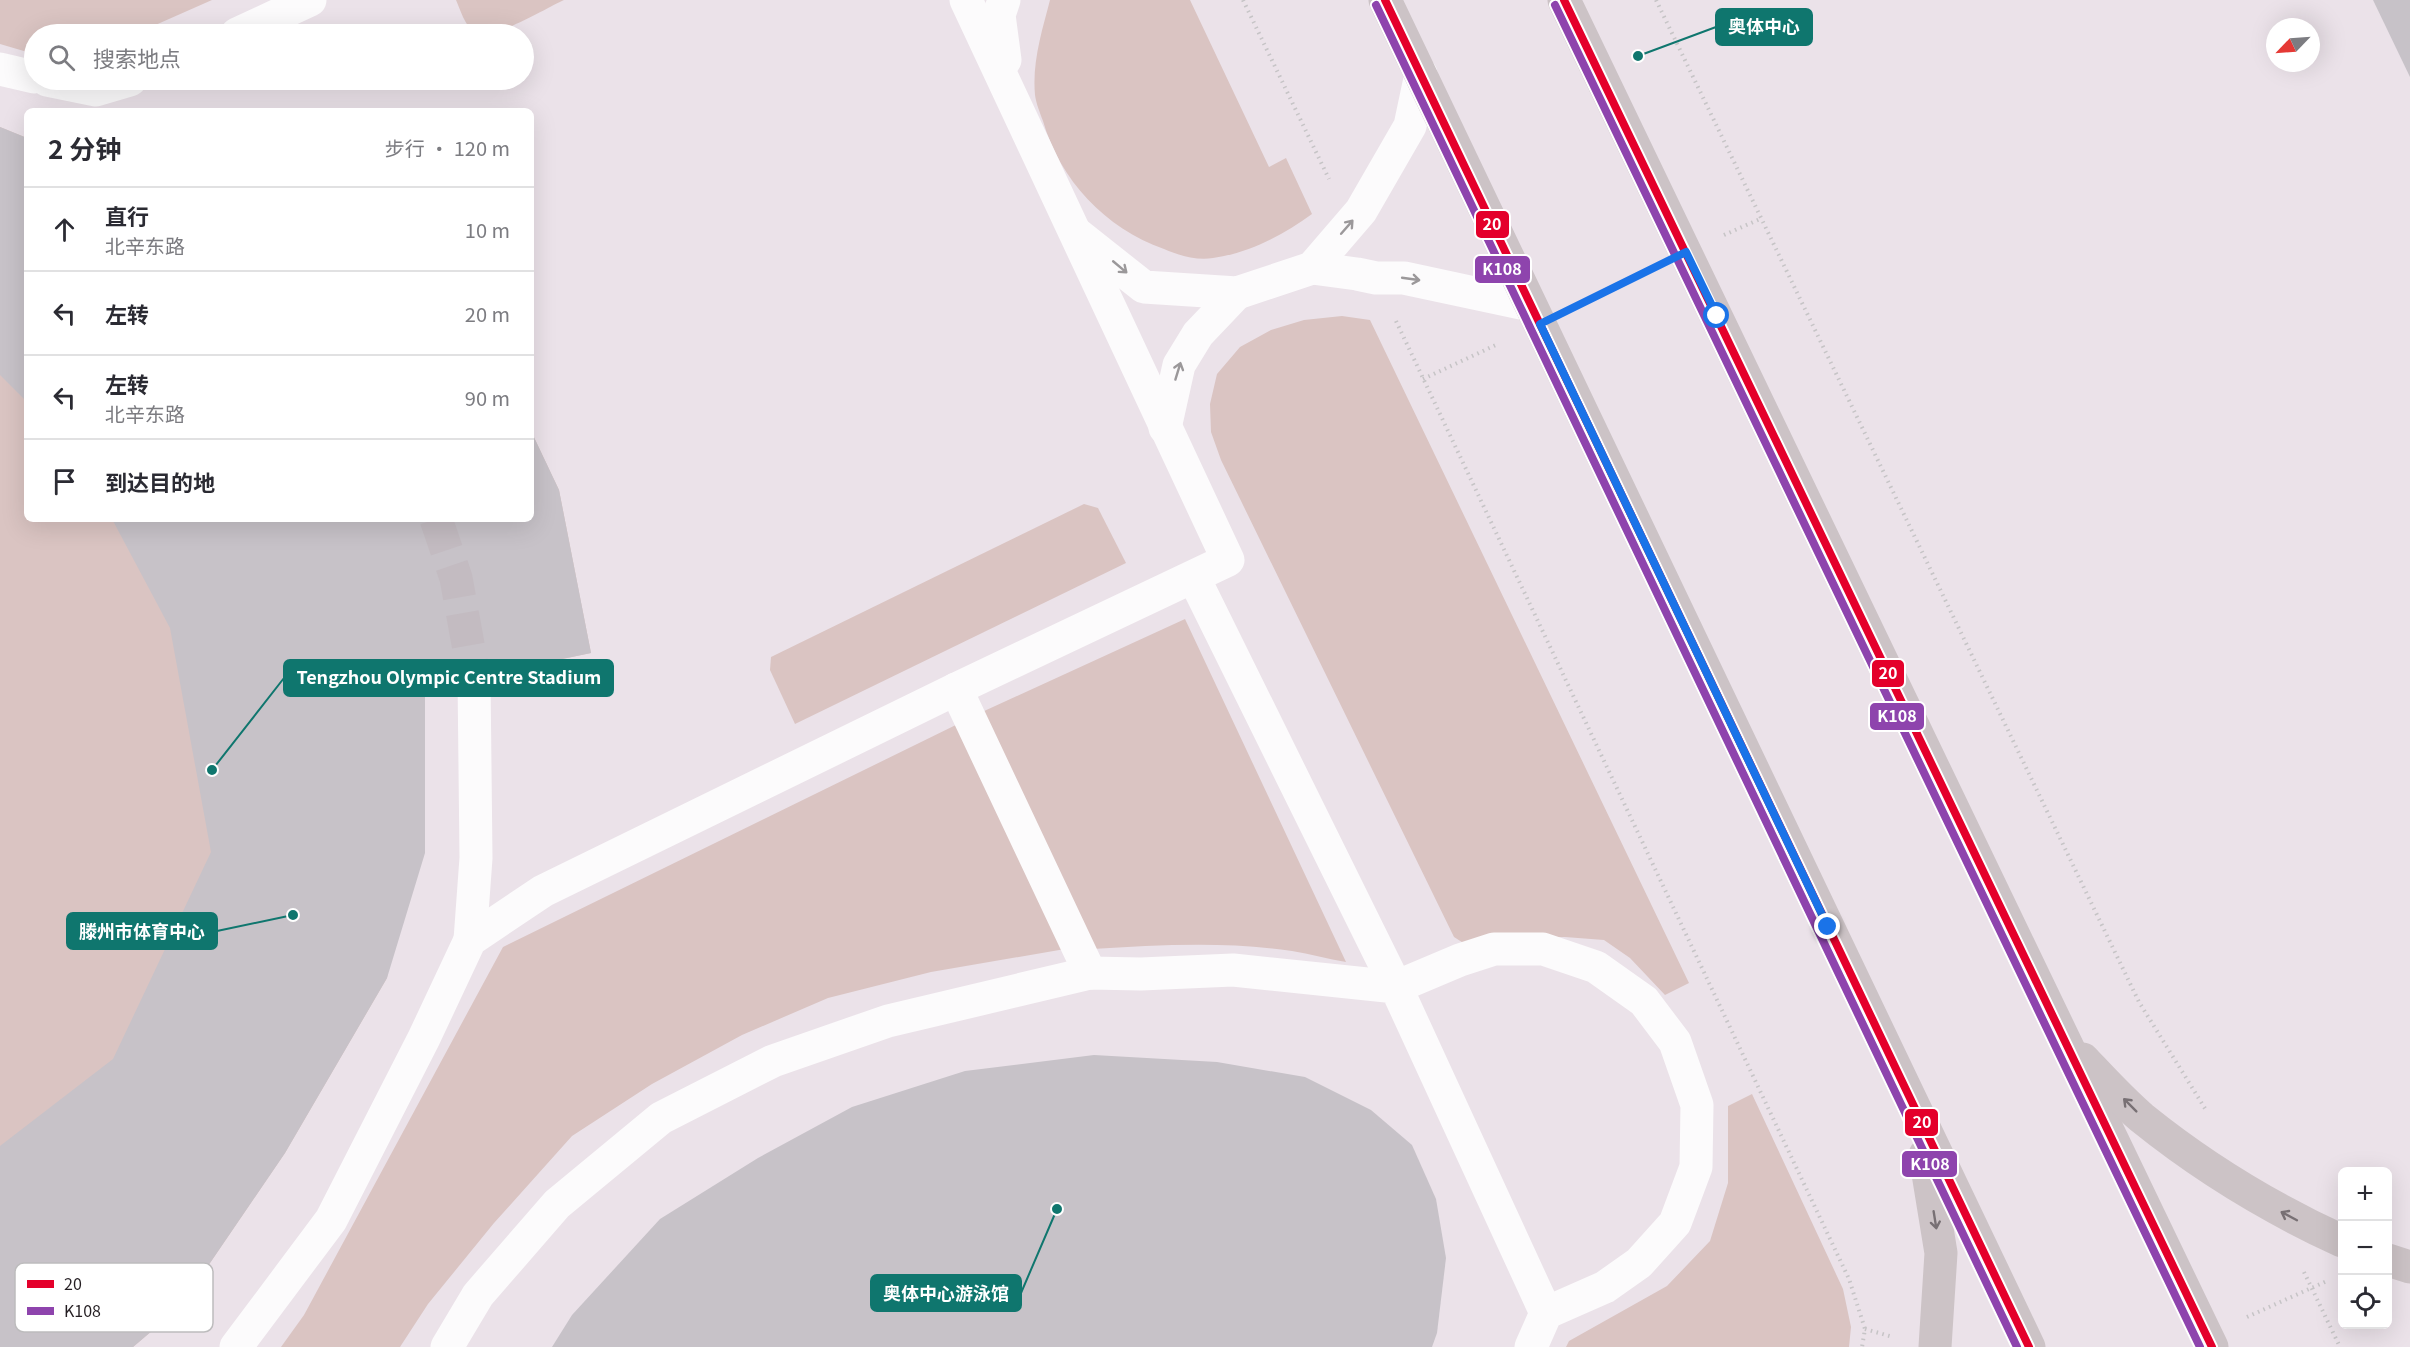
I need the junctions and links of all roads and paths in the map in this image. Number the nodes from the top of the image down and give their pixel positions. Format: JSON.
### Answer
{"nodes":[{"id":1,"x":310,"y":0,"type":"edge"},
{"id":2,"x":966,"y":0,"type":"edge"},
{"id":3,"x":1004,"y":0,"type":"edge"},
{"id":4,"x":1244,"y":0,"type":"edge"},
{"id":5,"x":1385,"y":0,"type":"edge"},
{"id":6,"x":1564,"y":0,"type":"edge"},
{"id":7,"x":1656,"y":0,"type":"edge"},
{"id":8,"x":258,"y":24,"type":"edge"},
{"id":9,"x":0,"y":69,"type":"edge"},
{"id":10,"x":1421,"y":74,"type":"junction"},
{"id":11,"x":24,"y":75,"type":"edge"},
{"id":12,"x":96,"y":90,"type":"edge"},
{"id":13,"x":117,"y":108,"type":"edge"},
{"id":14,"x":1020,"y":114,"type":"junction"},
{"id":15,"x":1760,"y":219,"type":"junction"},
{"id":16,"x":1350,"y":223,"type":"junction"},
{"id":17,"x":1073,"y":231,"type":"junction"},
{"id":18,"x":1686,"y":252,"type":"junction"},
{"id":19,"x":1312,"y":268,"type":"junction"},
{"id":20,"x":1376,"y":279,"type":"junction"},
{"id":21,"x":1237,"y":293,"type":"junction"},
{"id":22,"x":1535,"y":315,"type":"junction"},
{"id":23,"x":1423,"y":379,"type":"junction"},
{"id":24,"x":1165,"y":428,"type":"junction"},
{"id":25,"x":1194,"y":578,"type":"junction"},
{"id":26,"x":474,"y":677,"type":"tunnel mouth"},
{"id":27,"x":956,"y":689,"type":"junction"},
{"id":28,"x":470,"y":940,"type":"junction"},
{"id":29,"x":1090,"y":973,"type":"junction"},
{"id":30,"x":1396,"y":987,"type":"junction"},
{"id":31,"x":2066,"y":1042,"type":"junction"},
{"id":32,"x":2210,"y":1115,"type":"dead end"},
{"id":33,"x":1920,"y":1120,"type":"junction"},
{"id":34,"x":2338,"y":1238,"type":"edge"},
{"id":35,"x":2392,"y":1261,"type":"edge"},
{"id":36,"x":2410,"y":1267,"type":"edge"},
{"id":37,"x":2332,"y":1279,"type":"dead end"},
{"id":38,"x":1546,"y":1313,"type":"junction"},
{"id":39,"x":2209,"y":1341,"type":"edge"},
{"id":40,"x":236,"y":1347,"type":"edge"},
{"id":41,"x":447,"y":1347,"type":"edge"},
{"id":42,"x":1531,"y":1347,"type":"edge"},
{"id":43,"x":1862,"y":1347,"type":"edge"},
{"id":44,"x":1935,"y":1347,"type":"edge"},
{"id":45,"x":2029,"y":1347,"type":"edge"}],
"edges":[{"from":1,"to":8,"type":"lane"},
{"from":2,"to":14,"type":"lane"},
{"from":3,"to":14,"type":"lane"},
{"from":4,"to":16,"type":"path"},
{"from":5,"to":10,"type":"main road"},
{"from":6,"to":18,"type":"main road"},
{"from":7,"to":15,"type":"path"},
{"from":9,"to":11,"type":"lane"},
{"from":10,"to":16,"type":"lane"},
{"from":10,"to":22,"type":"main road"},
{"from":12,"to":13,"type":"lane"},
{"from":14,"to":17,"type":"lane"},
{"from":15,"to":18,"type":"path"},
{"from":15,"to":32,"type":"path"},
{"from":19,"to":16,"type":"lane","one_way":true},
{"from":17,"to":21,"type":"lane","one_way":true},
{"from":17,"to":24,"type":"lane"},
{"from":18,"to":22,"type":"path"},
{"from":18,"to":31,"type":"main road"},
{"from":19,"to":20,"type":"lane"},
{"from":19,"to":21,"type":"lane"},
{"from":20,"to":22,"type":"lane","one_way":true},
{"from":20,"to":23,"type":"path"},
{"from":24,"to":21,"type":"lane","one_way":true},
{"from":22,"to":23,"type":"path"},
{"from":22,"to":33,"type":"main road"},
{"from":23,"to":43,"type":"path"},
{"from":24,"to":25,"type":"lane"},
{"from":25,"to":27,"type":"lane"},
{"from":25,"to":30,"type":"lane"},
{"from":26,"to":28,"type":"lane"},
{"from":27,"to":28,"type":"lane"},
{"from":27,"to":29,"type":"lane"},
{"from":28,"to":40,"type":"lane"},
{"from":29,"to":30,"type":"lane"},
{"from":29,"to":41,"type":"lane"},
{"from":30,"to":38,"type":"lane"},
{"from":30,"to":38,"type":"lane"},
{"from":34,"to":31,"type":"main road","one_way":true},
{"from":31,"to":39,"type":"main road"},
{"from":33,"to":44,"type":"main road","one_way":true},
{"from":33,"to":45,"type":"main road"},
{"from":35,"to":36,"type":"main road"},
{"from":37,"to":39,"type":"path"},
{"from":38,"to":42,"type":"lane"}]}
